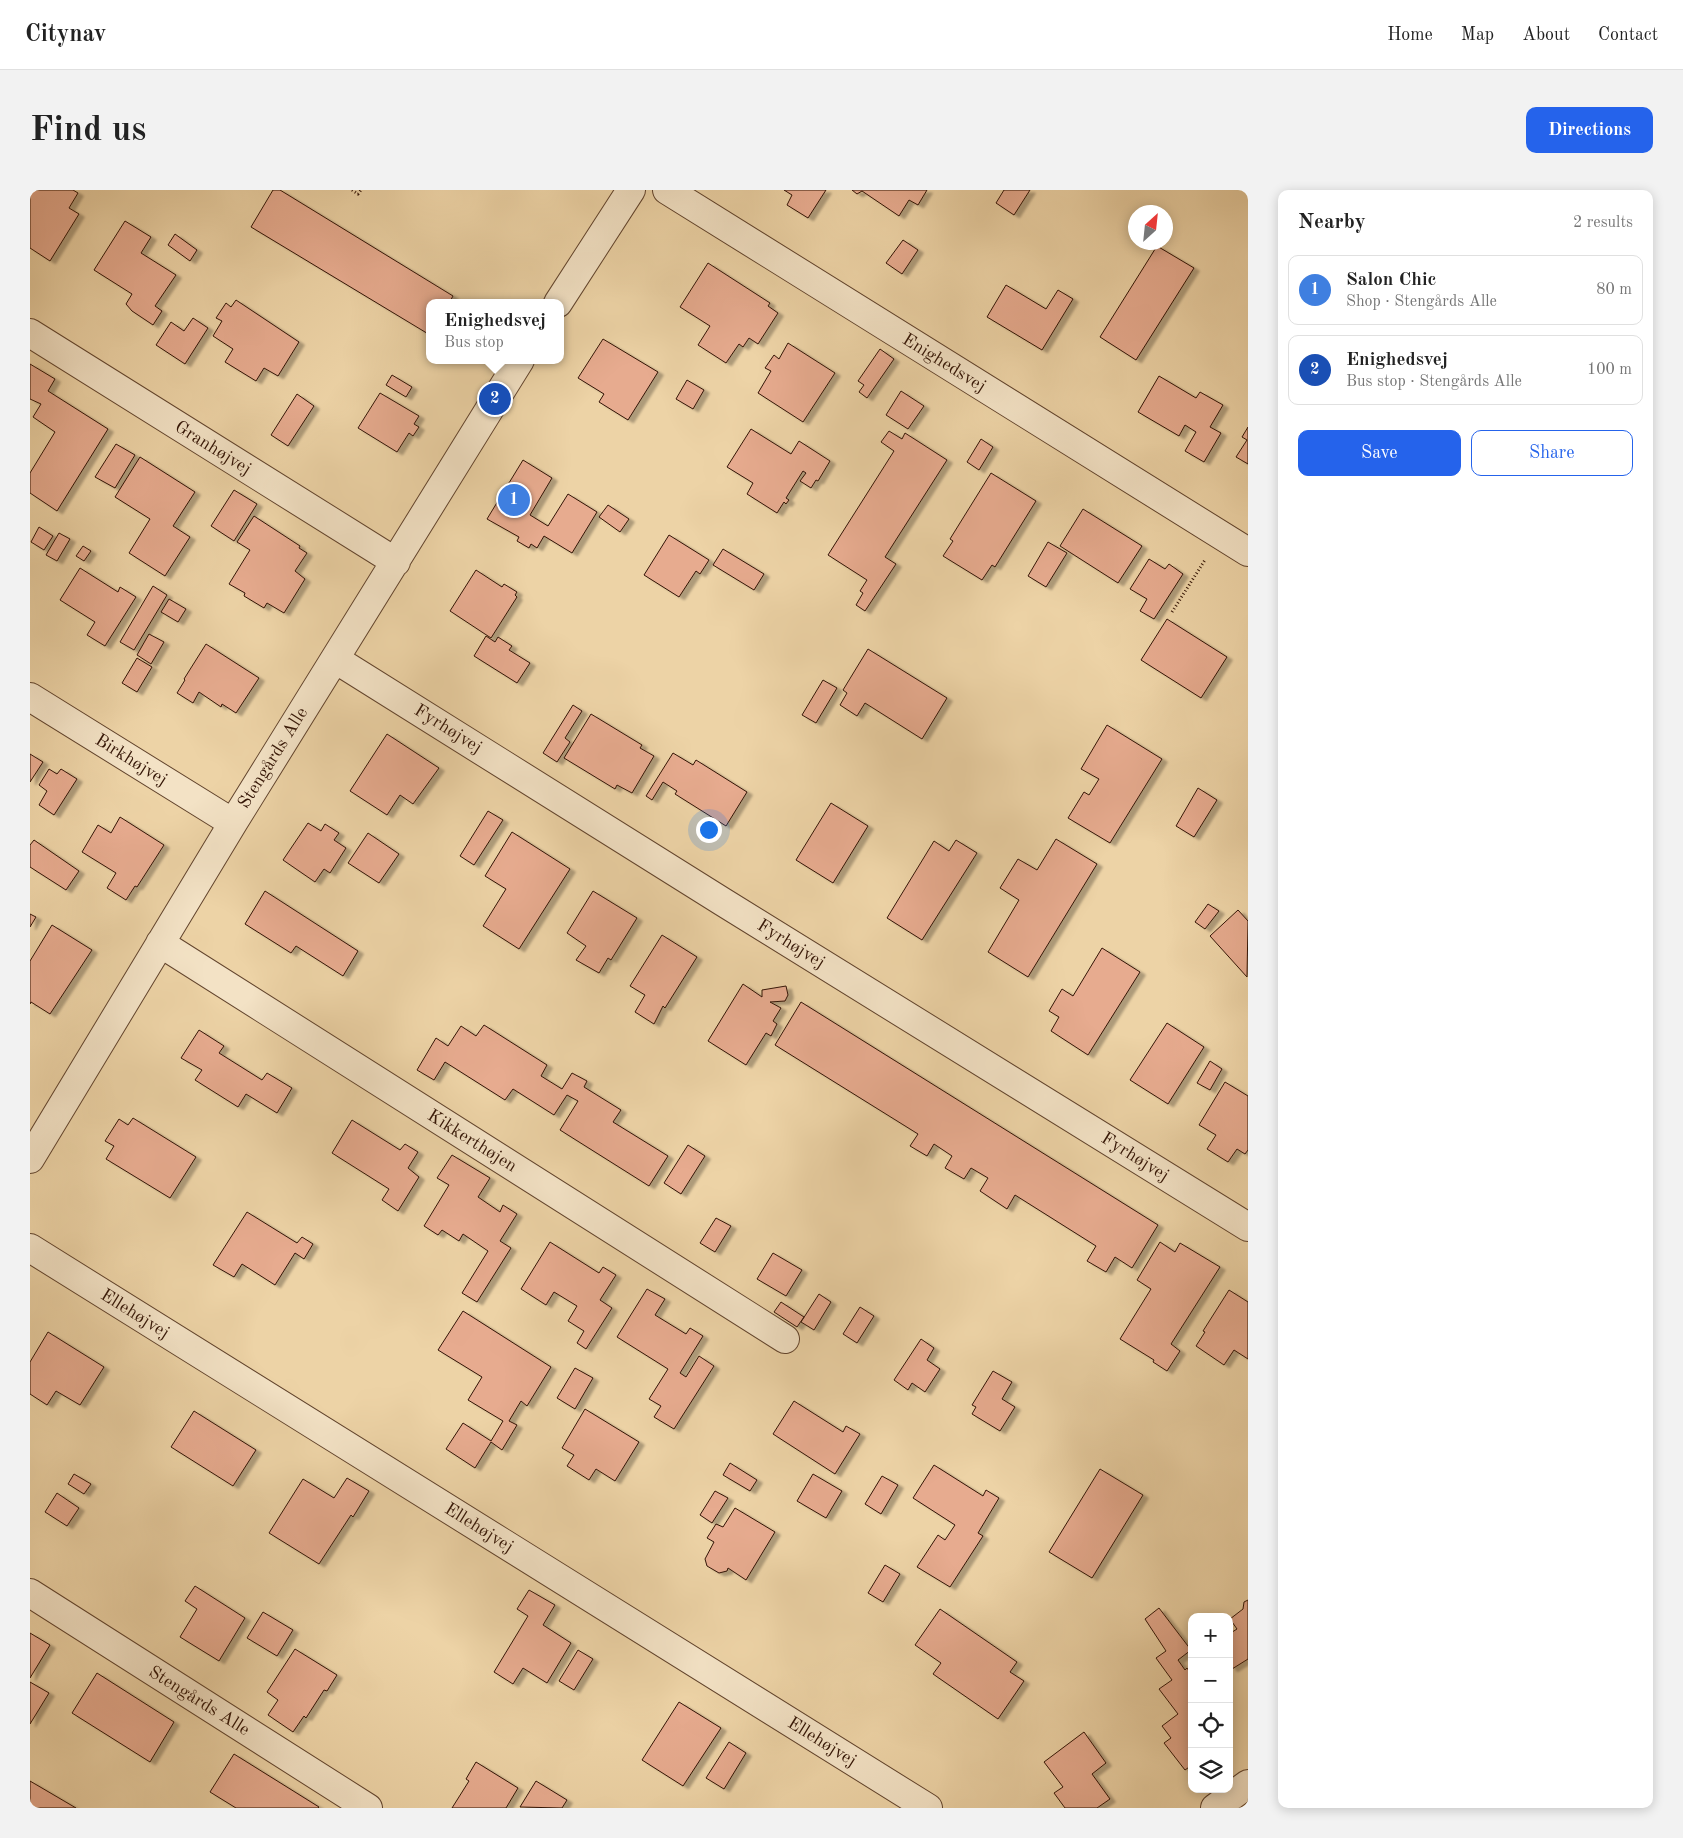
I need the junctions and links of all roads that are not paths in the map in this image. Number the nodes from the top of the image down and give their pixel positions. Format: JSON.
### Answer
{"nodes":[{"id":1,"x":631,"y":190,"type":"edge"},
{"id":2,"x":667,"y":190,"type":"edge"},
{"id":3,"x":561,"y":299,"type":"edge"},
{"id":4,"x":30,"y":333,"type":"edge"},
{"id":5,"x":517,"y":364,"type":"edge"},
{"id":6,"x":1248,"y":552,"type":"edge"},
{"id":7,"x":396,"y":562,"type":"junction"},
{"id":8,"x":336,"y":658,"type":"junction"},
{"id":9,"x":30,"y":697,"type":"edge"},
{"id":10,"x":233,"y":824,"type":"junction"},
{"id":11,"x":160,"y":943,"type":"junction"},
{"id":12,"x":30,"y":1158,"type":"edge"},
{"id":13,"x":1248,"y":1227,"type":"edge"},
{"id":14,"x":30,"y":1248,"type":"edge"},
{"id":15,"x":785,"y":1339,"type":"dead end"},
{"id":16,"x":30,"y":1593,"type":"edge"},
{"id":17,"x":1248,"y":1784,"type":"edge"},
{"id":18,"x":368,"y":1808,"type":"edge"},
{"id":19,"x":928,"y":1808,"type":"edge"},
{"id":20,"x":1215,"y":1808,"type":"edge"}],
"edges":[{"from":1,"to":3,"type":"street"},
{"from":2,"to":6,"type":"street","name":"Enighedsvej"},
{"from":4,"to":7,"type":"street","name":"Granhøjvej"},
{"from":5,"to":7,"type":"street","name":"Stengårds Alle"},
{"from":7,"to":8,"type":"street","name":"Stengårds Alle"},
{"from":8,"to":10,"type":"street","name":"Stengårds Alle"},
{"from":8,"to":13,"type":"street","name":"Fyrhøjvej"},
{"from":9,"to":10,"type":"street","name":"Birkhøjvej"},
{"from":10,"to":11,"type":"street","name":"Stengårds Alle"},
{"from":11,"to":12,"type":"street","name":"Stengårds Alle"},
{"from":11,"to":15,"type":"street","name":"Kikkerthøjen"},
{"from":14,"to":19,"type":"street","name":"Ellehøjvej"},
{"from":16,"to":18,"type":"street","name":"Stengårds Alle"},
{"from":17,"to":20,"type":"street"}]}
